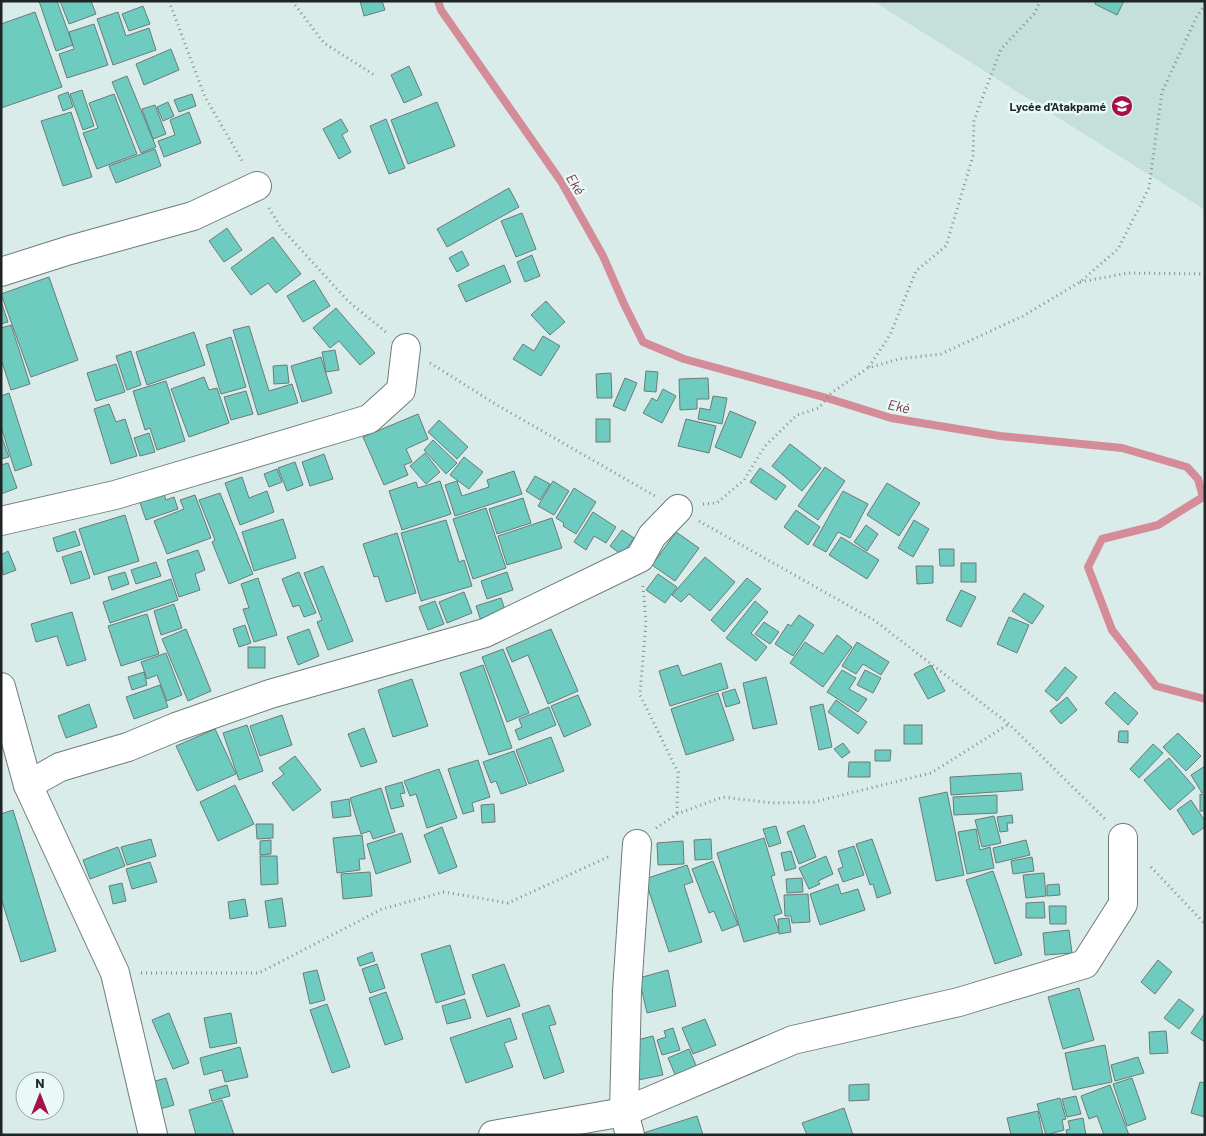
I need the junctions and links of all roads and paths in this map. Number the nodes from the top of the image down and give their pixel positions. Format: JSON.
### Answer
{"nodes":[{"id":1,"x":169,"y":1,"type":"edge"},
{"id":2,"x":292,"y":1,"type":"edge"},
{"id":3,"x":1040,"y":1,"type":"edge"},
{"id":4,"x":1205,"y":5,"type":"edge"},
{"id":5,"x":376,"y":76,"type":"dead end"},
{"id":6,"x":256,"y":186,"type":"junction"},
{"id":7,"x":1,"y":272,"type":"edge"},
{"id":8,"x":1205,"y":274,"type":"edge"},
{"id":9,"x":1080,"y":282,"type":"junction"},
{"id":10,"x":406,"y":348,"type":"junction"},
{"id":11,"x":868,"y":368,"type":"junction"},
{"id":12,"x":678,"y":510,"type":"junction"},
{"id":13,"x":1,"y":521,"type":"edge"},
{"id":14,"x":640,"y":558,"type":"junction"},
{"id":15,"x":1,"y":686,"type":"edge"},
{"id":16,"x":1009,"y":724,"type":"junction"},
{"id":17,"x":28,"y":785,"type":"junction"},
{"id":18,"x":677,"y":814,"type":"junction"},
{"id":19,"x":1123,"y":838,"type":"joint"},
{"id":20,"x":637,"y":844,"type":"junction"},
{"id":21,"x":1150,"y":866,"type":"dead end"},
{"id":22,"x":1205,"y":924,"type":"edge"},
{"id":23,"x":115,"y":972,"type":"junction"},
{"id":24,"x":627,"y":1123,"type":"edge"},
{"id":25,"x":153,"y":1135,"type":"edge"},
{"id":26,"x":493,"y":1135,"type":"edge"}],
"edges":[{"from":1,"to":6,"type":"path"},
{"from":2,"to":5,"type":"path"},
{"from":3,"to":11,"type":"path"},
{"from":4,"to":9,"type":"path"},
{"from":6,"to":7,"type":"street"},
{"from":6,"to":10,"type":"path"},
{"from":8,"to":9,"type":"path"},
{"from":9,"to":11,"type":"path"},
{"from":10,"to":12,"type":"path"},
{"from":10,"to":13,"type":"street"},
{"from":11,"to":12,"type":"path"},
{"from":12,"to":14,"type":"street"},
{"from":12,"to":16,"type":"path"},
{"from":14,"to":17,"type":"street"},
{"from":14,"to":18,"type":"path"},
{"from":15,"to":17,"type":"street"},
{"from":16,"to":18,"type":"path"},
{"from":16,"to":19,"type":"path"},
{"from":17,"to":23,"type":"street"},
{"from":18,"to":20,"type":"path"},
{"from":19,"to":24,"type":"street"},
{"from":20,"to":23,"type":"path"},
{"from":20,"to":24,"type":"street"},
{"from":21,"to":22,"type":"path"},
{"from":23,"to":25,"type":"street"},
{"from":24,"to":26,"type":"street"}]}
